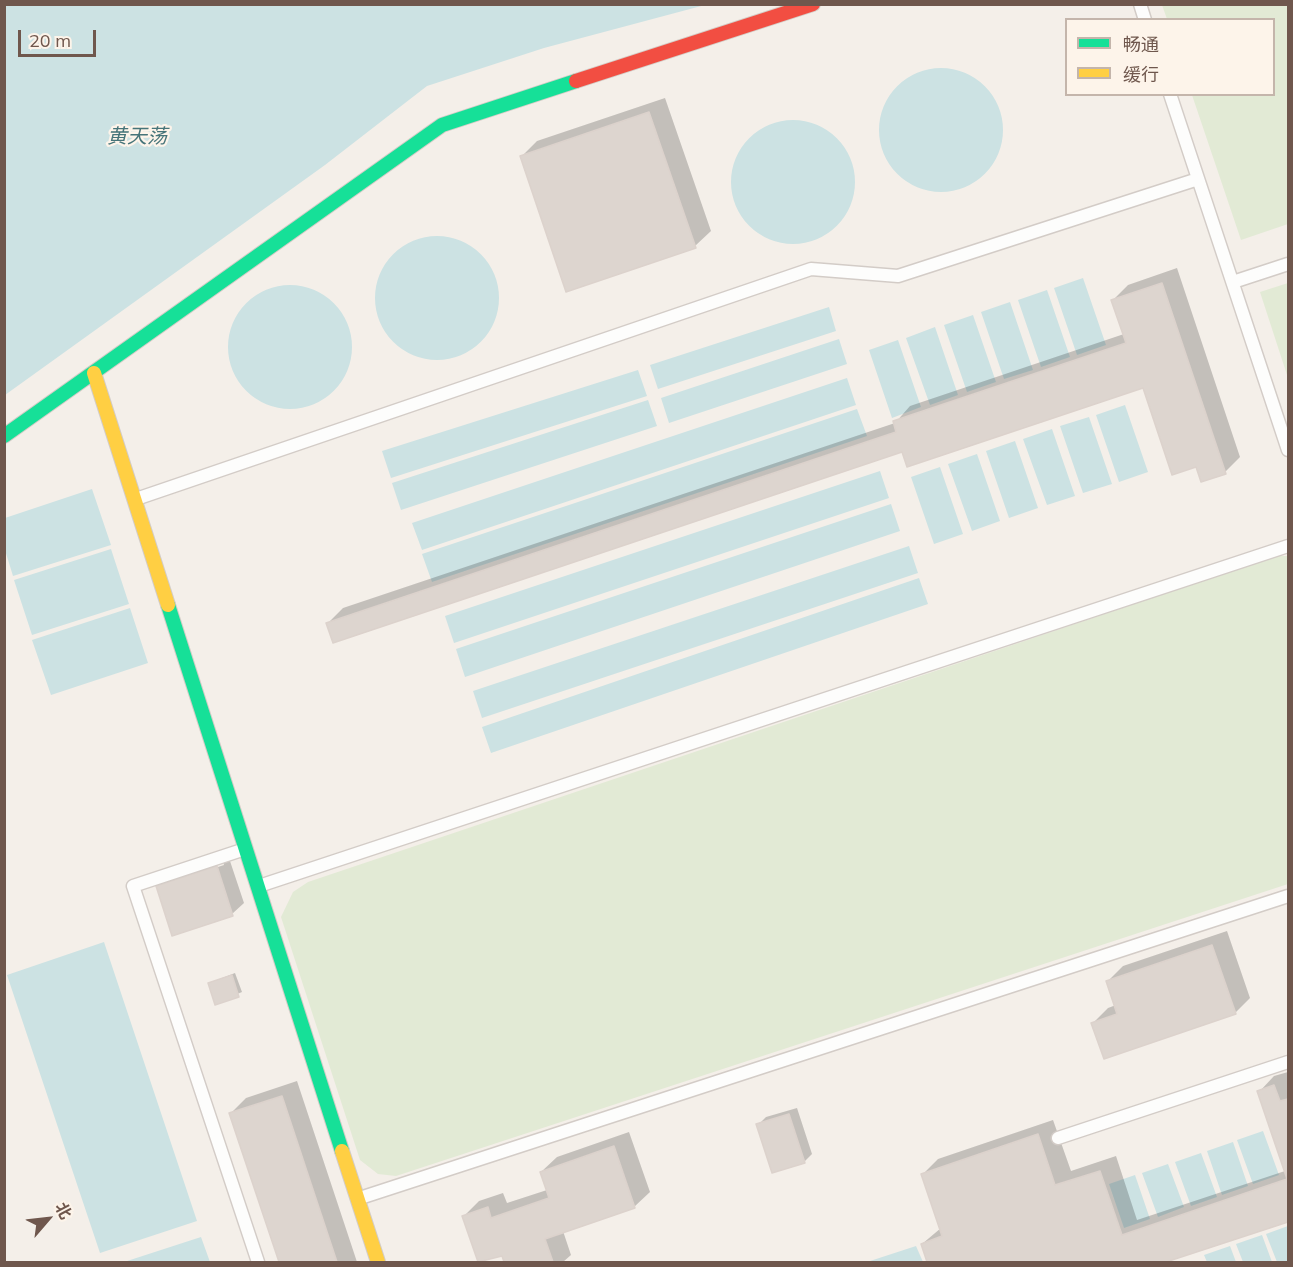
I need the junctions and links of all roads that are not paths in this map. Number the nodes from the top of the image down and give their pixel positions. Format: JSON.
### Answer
{"nodes":[{"id":1,"x":813,"y":4,"type":"edge"},
{"id":2,"x":1171,"y":96,"type":"edge"},
{"id":3,"x":1198,"y":179,"type":"junction"},
{"id":4,"x":1288,"y":264,"type":"edge"},
{"id":5,"x":1233,"y":282,"type":"junction"},
{"id":6,"x":94,"y":373,"type":"junction"},
{"id":7,"x":4,"y":436,"type":"edge"},
{"id":8,"x":1288,"y":450,"type":"edge"},
{"id":9,"x":134,"y":499,"type":"junction"},
{"id":10,"x":1288,"y":546,"type":"edge"},
{"id":11,"x":246,"y":849,"type":"junction"},
{"id":12,"x":258,"y":886,"type":"junction"},
{"id":13,"x":1288,"y":896,"type":"edge"},
{"id":14,"x":1288,"y":1062,"type":"edge"},
{"id":15,"x":1058,"y":1138,"type":"dead end"},
{"id":16,"x":358,"y":1199,"type":"junction"},
{"id":17,"x":258,"y":1263,"type":"edge"},
{"id":18,"x":378,"y":1263,"type":"edge"}],
"edges":[{"from":1,"to":6,"type":"street"},
{"from":2,"to":3,"type":"lane"},
{"from":3,"to":5,"type":"lane"},
{"from":3,"to":9,"type":"lane"},
{"from":4,"to":5,"type":"lane"},
{"from":5,"to":8,"type":"lane"},
{"from":6,"to":7,"type":"street"},
{"from":6,"to":9,"type":"street"},
{"from":9,"to":11,"type":"street"},
{"from":10,"to":12,"type":"lane"},
{"from":11,"to":12,"type":"street"},
{"from":11,"to":17,"type":"lane"},
{"from":12,"to":16,"type":"street"},
{"from":13,"to":16,"type":"lane"},
{"from":14,"to":15,"type":"lane"},
{"from":16,"to":18,"type":"street"}]}
